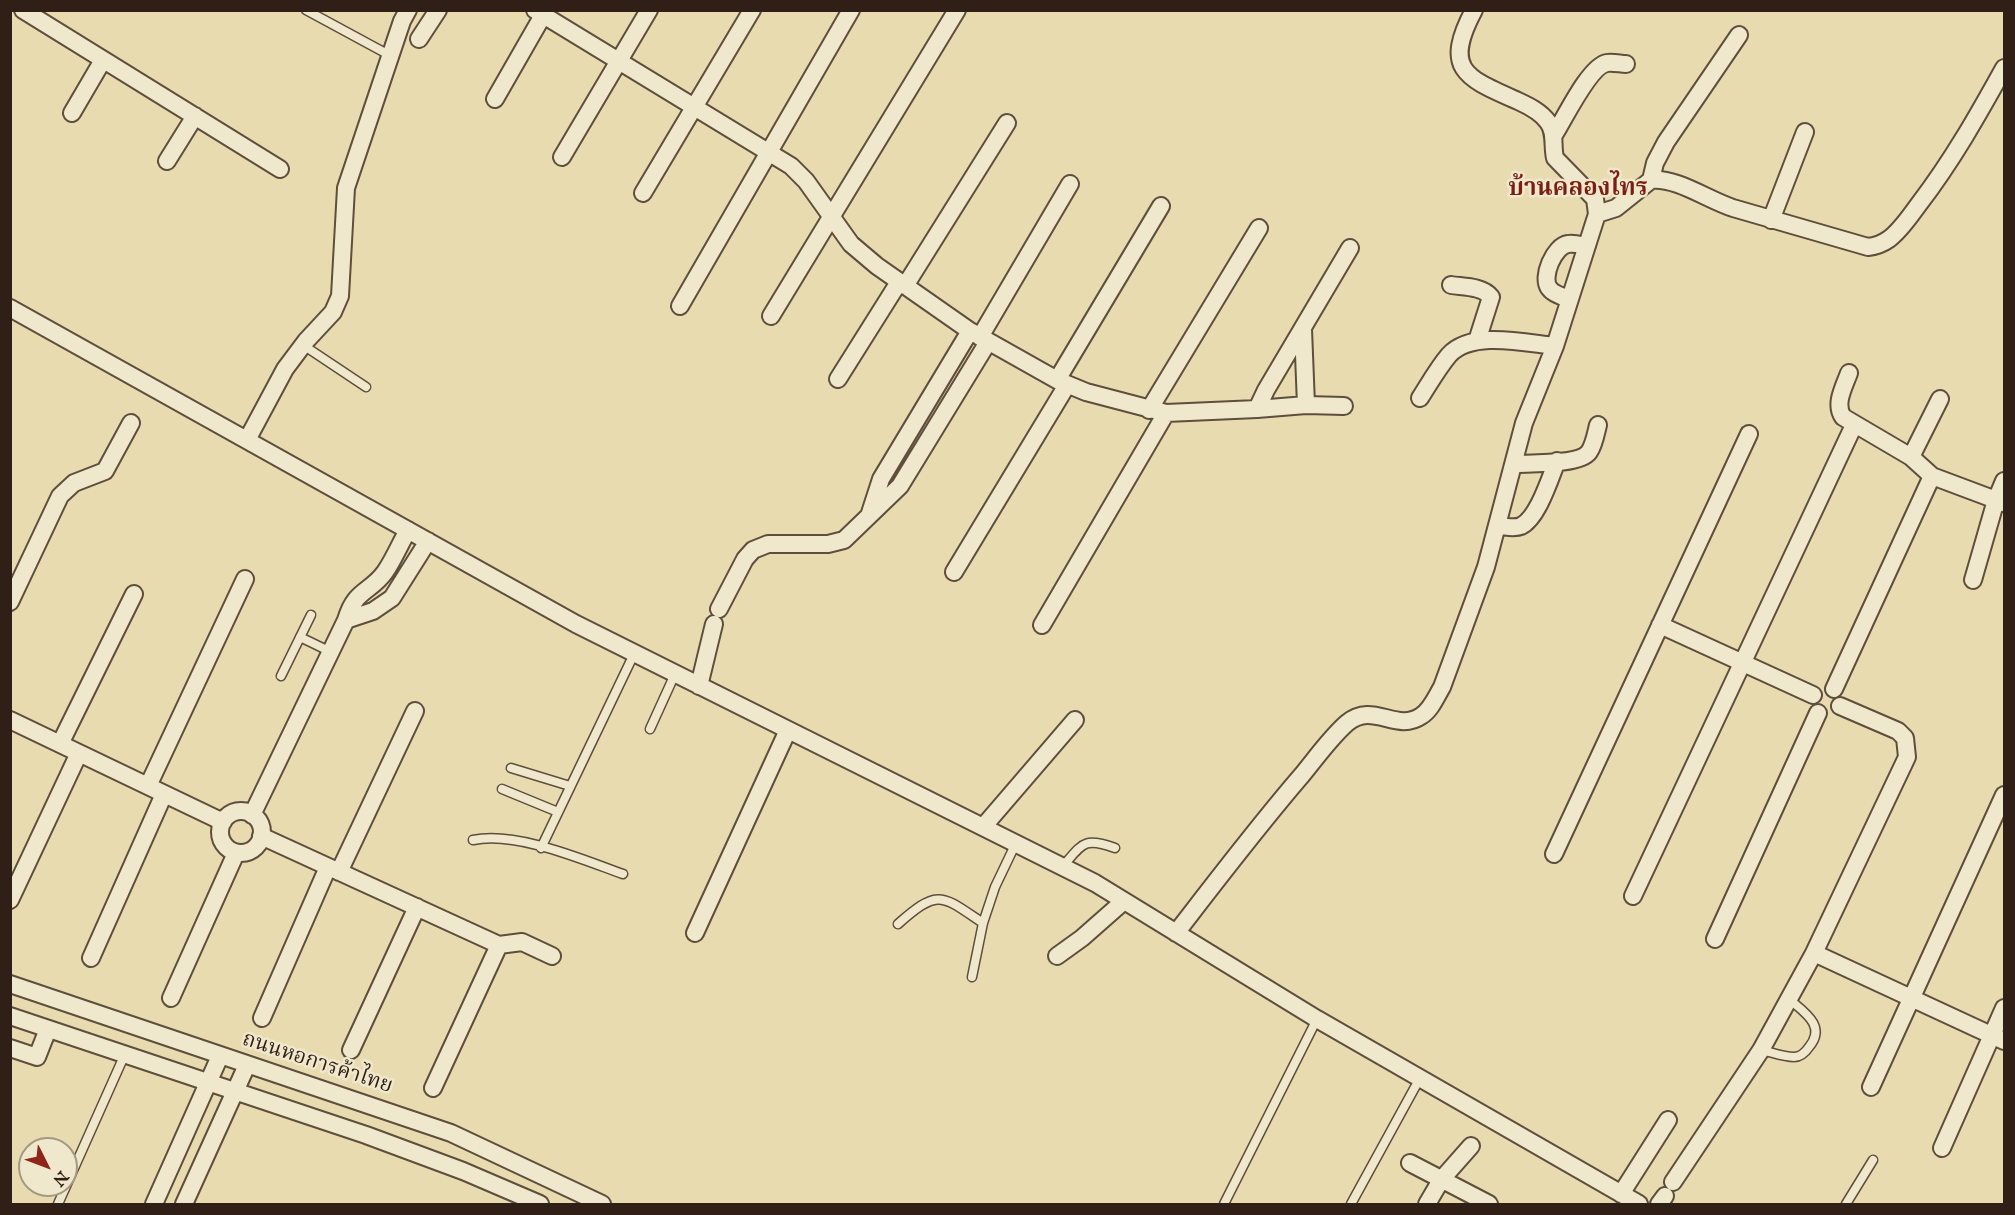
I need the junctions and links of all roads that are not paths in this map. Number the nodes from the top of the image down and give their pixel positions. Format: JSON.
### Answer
{"nodes":[{"id":1,"x":23,"y":10,"type":"edge"},
{"id":2,"x":306,"y":10,"type":"edge"},
{"id":3,"x":408,"y":10,"type":"edge"},
{"id":4,"x":438,"y":10,"type":"edge"},
{"id":5,"x":649,"y":10,"type":"edge"},
{"id":6,"x":752,"y":10,"type":"edge"},
{"id":7,"x":851,"y":10,"type":"edge"},
{"id":8,"x":957,"y":10,"type":"edge"},
{"id":9,"x":1474,"y":10,"type":"edge"},
{"id":10,"x":542,"y":12,"type":"edge"},
{"id":11,"x":1739,"y":35,"type":"dead end"},
{"id":12,"x":419,"y":39,"type":"dead end"},
{"id":13,"x":392,"y":56,"type":"junction"},
{"id":14,"x":103,"y":60,"type":"junction"},
{"id":15,"x":619,"y":62,"type":"junction"},
{"id":16,"x":1626,"y":64,"type":"dead end"},
{"id":17,"x":2004,"y":68,"type":"edge"},
{"id":18,"x":495,"y":99,"type":"dead end"},
{"id":19,"x":695,"y":106,"type":"junction"},
{"id":20,"x":72,"y":113,"type":"dead end"},
{"id":21,"x":195,"y":116,"type":"junction"},
{"id":22,"x":1007,"y":123,"type":"dead end"},
{"id":23,"x":1805,"y":132,"type":"dead end"},
{"id":24,"x":1554,"y":135,"type":"junction"},
{"id":25,"x":769,"y":152,"type":"junction"},
{"id":26,"x":562,"y":157,"type":"dead end"},
{"id":27,"x":167,"y":161,"type":"dead end"},
{"id":28,"x":280,"y":169,"type":"dead end"},
{"id":29,"x":1652,"y":180,"type":"junction"},
{"id":30,"x":1070,"y":184,"type":"dead end"},
{"id":31,"x":643,"y":194,"type":"dead end"},
{"id":32,"x":1161,"y":206,"type":"dead end"},
{"id":33,"x":1597,"y":214,"type":"junction"},
{"id":34,"x":831,"y":215,"type":"junction"},
{"id":35,"x":1771,"y":220,"type":"junction"},
{"id":36,"x":1259,"y":228,"type":"dead end"},
{"id":37,"x":1587,"y":246,"type":"junction"},
{"id":38,"x":1350,"y":248,"type":"dead end"},
{"id":39,"x":902,"y":284,"type":"junction"},
{"id":40,"x":1451,"y":285,"type":"dead end"},
{"id":41,"x":1570,"y":299,"type":"junction"},
{"id":42,"x":680,"y":306,"type":"dead end"},
{"id":43,"x":10,"y":308,"type":"edge"},
{"id":44,"x":771,"y":316,"type":"dead end"},
{"id":45,"x":1303,"y":329,"type":"junction"},
{"id":46,"x":979,"y":336,"type":"junction"},
{"id":47,"x":1477,"y":341,"type":"junction"},
{"id":48,"x":303,"y":345,"type":"junction"},
{"id":49,"x":1555,"y":346,"type":"junction"},
{"id":50,"x":1849,"y":373,"type":"dead end"},
{"id":51,"x":838,"y":379,"type":"dead end"},
{"id":52,"x":1062,"y":382,"type":"junction"},
{"id":53,"x":366,"y":387,"type":"dead end"},
{"id":54,"x":1420,"y":398,"type":"dead end"},
{"id":55,"x":1940,"y":399,"type":"dead end"},
{"id":56,"x":1306,"y":405,"type":"junction"},
{"id":57,"x":1344,"y":406,"type":"dead end"},
{"id":58,"x":1257,"y":409,"type":"junction"},
{"id":59,"x":1157,"y":412,"type":"junction"},
{"id":60,"x":131,"y":423,"type":"dead end"},
{"id":61,"x":1598,"y":425,"type":"dead end"},
{"id":62,"x":1854,"y":425,"type":"junction"},
{"id":63,"x":908,"y":434,"type":"junction"},
{"id":64,"x":1749,"y":434,"type":"dead end"},
{"id":65,"x":247,"y":440,"type":"junction"},
{"id":66,"x":927,"y":444,"type":"junction"},
{"id":67,"x":1911,"y":457,"type":"junction"},
{"id":68,"x":1557,"y":461,"type":"junction"},
{"id":69,"x":1514,"y":464,"type":"junction"},
{"id":70,"x":1932,"y":476,"type":"junction"},
{"id":71,"x":2004,"y":481,"type":"edge"},
{"id":72,"x":2000,"y":502,"type":"edge"},
{"id":73,"x":869,"y":516,"type":"junction"},
{"id":74,"x":1498,"y":525,"type":"junction"},
{"id":75,"x":408,"y":530,"type":"junction"},
{"id":76,"x":428,"y":541,"type":"junction"},
{"id":77,"x":954,"y":572,"type":"dead end"},
{"id":78,"x":245,"y":579,"type":"dead end"},
{"id":79,"x":1973,"y":580,"type":"dead end"},
{"id":80,"x":134,"y":594,"type":"dead end"},
{"id":81,"x":10,"y":602,"type":"edge"},
{"id":82,"x":311,"y":615,"type":"dead end"},
{"id":83,"x":346,"y":620,"type":"junction"},
{"id":84,"x":1042,"y":625,"type":"dead end"},
{"id":85,"x":1660,"y":625,"type":"junction"},
{"id":86,"x":300,"y":637,"type":"junction"},
{"id":87,"x":331,"y":652,"type":"junction"},
{"id":88,"x":634,"y":654,"type":"junction"},
{"id":89,"x":1742,"y":663,"type":"junction"},
{"id":90,"x":675,"y":674,"type":"junction"},
{"id":91,"x":281,"y":676,"type":"dead end"},
{"id":92,"x":699,"y":686,"type":"junction"},
{"id":93,"x":1834,"y":689,"type":"junction"},
{"id":94,"x":1813,"y":695,"type":"junction"},
{"id":95,"x":1840,"y":706,"type":"junction"},
{"id":96,"x":415,"y":711,"type":"dead end"},
{"id":97,"x":1818,"y":713,"type":"junction"},
{"id":98,"x":10,"y":720,"type":"edge"},
{"id":99,"x":1075,"y":720,"type":"dead end"},
{"id":100,"x":650,"y":729,"type":"dead end"},
{"id":101,"x":788,"y":730,"type":"junction"},
{"id":102,"x":60,"y":744,"type":"junction"},
{"id":103,"x":79,"y":753,"type":"junction"},
{"id":104,"x":511,"y":768,"type":"dead end"},
{"id":105,"x":148,"y":786,"type":"junction"},
{"id":106,"x":570,"y":786,"type":"junction"},
{"id":107,"x":502,"y":789,"type":"dead end"},
{"id":108,"x":164,"y":794,"type":"junction"},
{"id":109,"x":2004,"y":795,"type":"edge"},
{"id":110,"x":558,"y":812,"type":"junction"},
{"id":111,"x":252,"y":815,"type":"junction"},
{"id":112,"x":223,"y":822,"type":"junction"},
{"id":113,"x":983,"y":827,"type":"junction"},
{"id":114,"x":261,"y":836,"type":"junction"},
{"id":115,"x":473,"y":840,"type":"dead end"},
{"id":116,"x":1017,"y":843,"type":"junction"},
{"id":117,"x":541,"y":848,"type":"junction"},
{"id":118,"x":1114,"y":848,"type":"dead end"},
{"id":119,"x":236,"y":853,"type":"junction"},
{"id":120,"x":1554,"y":854,"type":"dead end"},
{"id":121,"x":1063,"y":866,"type":"junction"},
{"id":122,"x":334,"y":869,"type":"junction"},
{"id":123,"x":623,"y":874,"type":"dead end"},
{"id":124,"x":1634,"y":896,"type":"dead end"},
{"id":125,"x":10,"y":900,"type":"edge"},
{"id":126,"x":1124,"y":901,"type":"junction"},
{"id":127,"x":417,"y":908,"type":"junction"},
{"id":128,"x":983,"y":923,"type":"junction"},
{"id":129,"x":898,"y":924,"type":"dead end"},
{"id":130,"x":695,"y":933,"type":"dead end"},
{"id":131,"x":1176,"y":933,"type":"junction"},
{"id":132,"x":1715,"y":939,"type":"dead end"},
{"id":133,"x":499,"y":945,"type":"junction"},
{"id":134,"x":1814,"y":953,"type":"junction"},
{"id":135,"x":552,"y":956,"type":"dead end"},
{"id":136,"x":1057,"y":956,"type":"dead end"},
{"id":137,"x":91,"y":958,"type":"dead end"},
{"id":138,"x":972,"y":977,"type":"dead end"},
{"id":139,"x":10,"y":984,"type":"edge"},
{"id":140,"x":171,"y":998,"type":"dead end"},
{"id":141,"x":1789,"y":999,"type":"junction"},
{"id":142,"x":1911,"y":999,"type":"junction"},
{"id":143,"x":2004,"y":1008,"type":"edge"},
{"id":144,"x":10,"y":1016,"type":"edge"},
{"id":145,"x":262,"y":1018,"type":"dead end"},
{"id":146,"x":1317,"y":1019,"type":"junction"},
{"id":147,"x":48,"y":1029,"type":"junction"},
{"id":148,"x":1998,"y":1038,"type":"edge"},
{"id":149,"x":10,"y":1048,"type":"edge"},
{"id":150,"x":351,"y":1050,"type":"dead end"},
{"id":151,"x":1761,"y":1050,"type":"junction"},
{"id":152,"x":125,"y":1054,"type":"junction"},
{"id":153,"x":220,"y":1056,"type":"junction"},
{"id":154,"x":247,"y":1065,"type":"junction"},
{"id":155,"x":1420,"y":1078,"type":"junction"},
{"id":156,"x":209,"y":1083,"type":"junction"},
{"id":157,"x":1871,"y":1087,"type":"dead end"},
{"id":158,"x":433,"y":1088,"type":"dead end"},
{"id":159,"x":235,"y":1093,"type":"junction"},
{"id":160,"x":1668,"y":1120,"type":"dead end"},
{"id":161,"x":1471,"y":1146,"type":"dead end"},
{"id":162,"x":1942,"y":1148,"type":"dead end"},
{"id":163,"x":1873,"y":1160,"type":"dead end"},
{"id":164,"x":1410,"y":1163,"type":"dead end"},
{"id":165,"x":1442,"y":1180,"type":"junction"},
{"id":166,"x":1621,"y":1194,"type":"junction"},
{"id":167,"x":1666,"y":1194,"type":"edge"},
{"id":168,"x":1461,"y":1197,"type":"edge"},
{"id":169,"x":58,"y":1204,"type":"edge"},
{"id":170,"x":154,"y":1204,"type":"edge"},
{"id":171,"x":184,"y":1204,"type":"edge"},
{"id":172,"x":540,"y":1204,"type":"edge"},
{"id":173,"x":602,"y":1204,"type":"edge"},
{"id":174,"x":1224,"y":1204,"type":"edge"},
{"id":175,"x":1351,"y":1204,"type":"edge"},
{"id":176,"x":1427,"y":1204,"type":"edge"},
{"id":177,"x":1489,"y":1204,"type":"edge"},
{"id":178,"x":1639,"y":1204,"type":"edge"},
{"id":179,"x":1846,"y":1204,"type":"edge"}],
"edges":[{"from":1,"to":14,"type":"street"},
{"from":2,"to":13,"type":"lane"},
{"from":3,"to":13,"type":"street"},
{"from":4,"to":12,"type":"street"},
{"from":5,"to":15,"type":"street"},
{"from":6,"to":19,"type":"street"},
{"from":7,"to":25,"type":"street"},
{"from":8,"to":34,"type":"street"},
{"from":9,"to":24,"type":"street"},
{"from":10,"to":15,"type":"street"},
{"from":10,"to":18,"type":"street"},
{"from":11,"to":29,"type":"street"},
{"from":13,"to":48,"type":"street"},
{"from":14,"to":20,"type":"street"},
{"from":14,"to":21,"type":"street"},
{"from":15,"to":19,"type":"street"},
{"from":15,"to":26,"type":"street"},
{"from":16,"to":24,"type":"street"},
{"from":17,"to":35,"type":"street"},
{"from":19,"to":25,"type":"street"},
{"from":19,"to":31,"type":"street"},
{"from":21,"to":27,"type":"street"},
{"from":21,"to":28,"type":"street"},
{"from":22,"to":39,"type":"street"},
{"from":23,"to":35,"type":"street"},
{"from":24,"to":33,"type":"street"},
{"from":25,"to":34,"type":"street"},
{"from":25,"to":42,"type":"street"},
{"from":29,"to":33,"type":"street"},
{"from":29,"to":35,"type":"street"},
{"from":30,"to":46,"type":"street"},
{"from":32,"to":52,"type":"street"},
{"from":33,"to":37,"type":"street"},
{"from":34,"to":39,"type":"street"},
{"from":34,"to":44,"type":"street"},
{"from":36,"to":59,"type":"street"},
{"from":37,"to":41,"type":"street"},
{"from":37,"to":41,"type":"street"},
{"from":38,"to":45,"type":"street"},
{"from":39,"to":46,"type":"street"},
{"from":39,"to":51,"type":"street"},
{"from":40,"to":47,"type":"street"},
{"from":41,"to":49,"type":"street"},
{"from":43,"to":65,"type":"street"},
{"from":45,"to":56,"type":"street"},
{"from":45,"to":58,"type":"street"},
{"from":46,"to":52,"type":"street"},
{"from":46,"to":63,"type":"street"},
{"from":46,"to":66,"type":"street"},
{"from":47,"to":49,"type":"street"},
{"from":47,"to":54,"type":"street"},
{"from":48,"to":53,"type":"lane"},
{"from":48,"to":65,"type":"street"},
{"from":49,"to":69,"type":"street"},
{"from":50,"to":62,"type":"street"},
{"from":52,"to":59,"type":"street"},
{"from":52,"to":77,"type":"street"},
{"from":55,"to":67,"type":"street"},
{"from":56,"to":57,"type":"street"},
{"from":56,"to":58,"type":"street"},
{"from":58,"to":59,"type":"street"},
{"from":59,"to":84,"type":"street"},
{"from":60,"to":81,"type":"street"},
{"from":61,"to":68,"type":"street"},
{"from":62,"to":67,"type":"street"},
{"from":62,"to":89,"type":"street"},
{"from":63,"to":66,"type":"street"},
{"from":63,"to":73,"type":"street"},
{"from":64,"to":85,"type":"street"},
{"from":65,"to":75,"type":"street"},
{"from":66,"to":73,"type":"street"},
{"from":67,"to":70,"type":"street"},
{"from":68,"to":69,"type":"street"},
{"from":68,"to":74,"type":"street"},
{"from":69,"to":74,"type":"street"},
{"from":70,"to":72,"type":"street"},
{"from":70,"to":93,"type":"street"},
{"from":71,"to":72,"type":"street"},
{"from":72,"to":79,"type":"street"},
{"from":73,"to":92,"type":"street"},
{"from":74,"to":131,"type":"street"},
{"from":75,"to":76,"type":"street"},
{"from":75,"to":83,"type":"street"},
{"from":76,"to":83,"type":"street"},
{"from":76,"to":88,"type":"street"},
{"from":78,"to":105,"type":"street"},
{"from":80,"to":102,"type":"street"},
{"from":82,"to":86,"type":"lane"},
{"from":83,"to":87,"type":"street"},
{"from":85,"to":89,"type":"street"},
{"from":85,"to":120,"type":"street"},
{"from":86,"to":87,"type":"lane"},
{"from":86,"to":91,"type":"lane"},
{"from":87,"to":111,"type":"street"},
{"from":88,"to":90,"type":"street"},
{"from":88,"to":106,"type":"lane"},
{"from":89,"to":94,"type":"street"},
{"from":89,"to":124,"type":"street"},
{"from":90,"to":92,"type":"street"},
{"from":90,"to":100,"type":"lane"},
{"from":92,"to":101,"type":"street"},
{"from":93,"to":94,"type":"street"},
{"from":93,"to":95,"type":"street"},
{"from":94,"to":97,"type":"street"},
{"from":95,"to":97,"type":"street"},
{"from":95,"to":134,"type":"street"},
{"from":96,"to":122,"type":"street"},
{"from":97,"to":132,"type":"street"},
{"from":98,"to":102,"type":"street"},
{"from":99,"to":113,"type":"street"},
{"from":101,"to":113,"type":"street"},
{"from":101,"to":130,"type":"street"},
{"from":102,"to":103,"type":"street"},
{"from":103,"to":105,"type":"street"},
{"from":103,"to":125,"type":"street"},
{"from":104,"to":106,"type":"lane"},
{"from":105,"to":108,"type":"street"},
{"from":106,"to":110,"type":"lane"},
{"from":107,"to":110,"type":"lane"},
{"from":108,"to":112,"type":"street"},
{"from":108,"to":137,"type":"street"},
{"from":109,"to":142,"type":"street"},
{"from":110,"to":117,"type":"lane"},
{"from":111,"to":112,"type":"street"},
{"from":111,"to":114,"type":"street"},
{"from":112,"to":119,"type":"street"},
{"from":113,"to":116,"type":"street"},
{"from":114,"to":119,"type":"street"},
{"from":114,"to":122,"type":"street"},
{"from":115,"to":117,"type":"lane"},
{"from":116,"to":121,"type":"street"},
{"from":116,"to":128,"type":"lane"},
{"from":117,"to":123,"type":"lane"},
{"from":118,"to":121,"type":"lane"},
{"from":119,"to":140,"type":"street"},
{"from":121,"to":126,"type":"street"},
{"from":122,"to":127,"type":"street"},
{"from":122,"to":145,"type":"street"},
{"from":126,"to":131,"type":"street"},
{"from":126,"to":136,"type":"street"},
{"from":127,"to":133,"type":"street"},
{"from":127,"to":150,"type":"street"},
{"from":128,"to":129,"type":"lane"},
{"from":128,"to":138,"type":"lane"},
{"from":131,"to":146,"type":"street"},
{"from":133,"to":135,"type":"street"},
{"from":133,"to":158,"type":"street"},
{"from":134,"to":141,"type":"street"},
{"from":134,"to":142,"type":"street"},
{"from":139,"to":153,"type":"street","name":"ถนนหอการค้าไทย"},
{"from":141,"to":151,"type":"street"},
{"from":141,"to":151,"type":"lane"},
{"from":142,"to":148,"type":"street"},
{"from":142,"to":157,"type":"street"},
{"from":143,"to":148,"type":"street"},
{"from":144,"to":147,"type":"street"},
{"from":146,"to":155,"type":"street"},
{"from":146,"to":174,"type":"lane"},
{"from":147,"to":149,"type":"street"},
{"from":147,"to":152,"type":"street"},
{"from":148,"to":162,"type":"street"},
{"from":151,"to":167,"type":"street"},
{"from":152,"to":156,"type":"street"},
{"from":152,"to":169,"type":"lane"},
{"from":153,"to":154,"type":"street","name":"ถนนหอการค้าไทย"},
{"from":153,"to":156,"type":"street"},
{"from":154,"to":159,"type":"street"},
{"from":154,"to":173,"type":"street","name":"ถนนหอการค้าไทย"},
{"from":155,"to":166,"type":"street"},
{"from":155,"to":175,"type":"lane"},
{"from":156,"to":159,"type":"street"},
{"from":156,"to":170,"type":"street"},
{"from":159,"to":171,"type":"street"},
{"from":159,"to":172,"type":"street"},
{"from":160,"to":166,"type":"street"},
{"from":161,"to":165,"type":"street"},
{"from":163,"to":179,"type":"lane"},
{"from":164,"to":165,"type":"street"},
{"from":165,"to":168,"type":"street"},
{"from":165,"to":176,"type":"street"},
{"from":166,"to":178,"type":"street"},
{"from":168,"to":177,"type":"street"}]}
